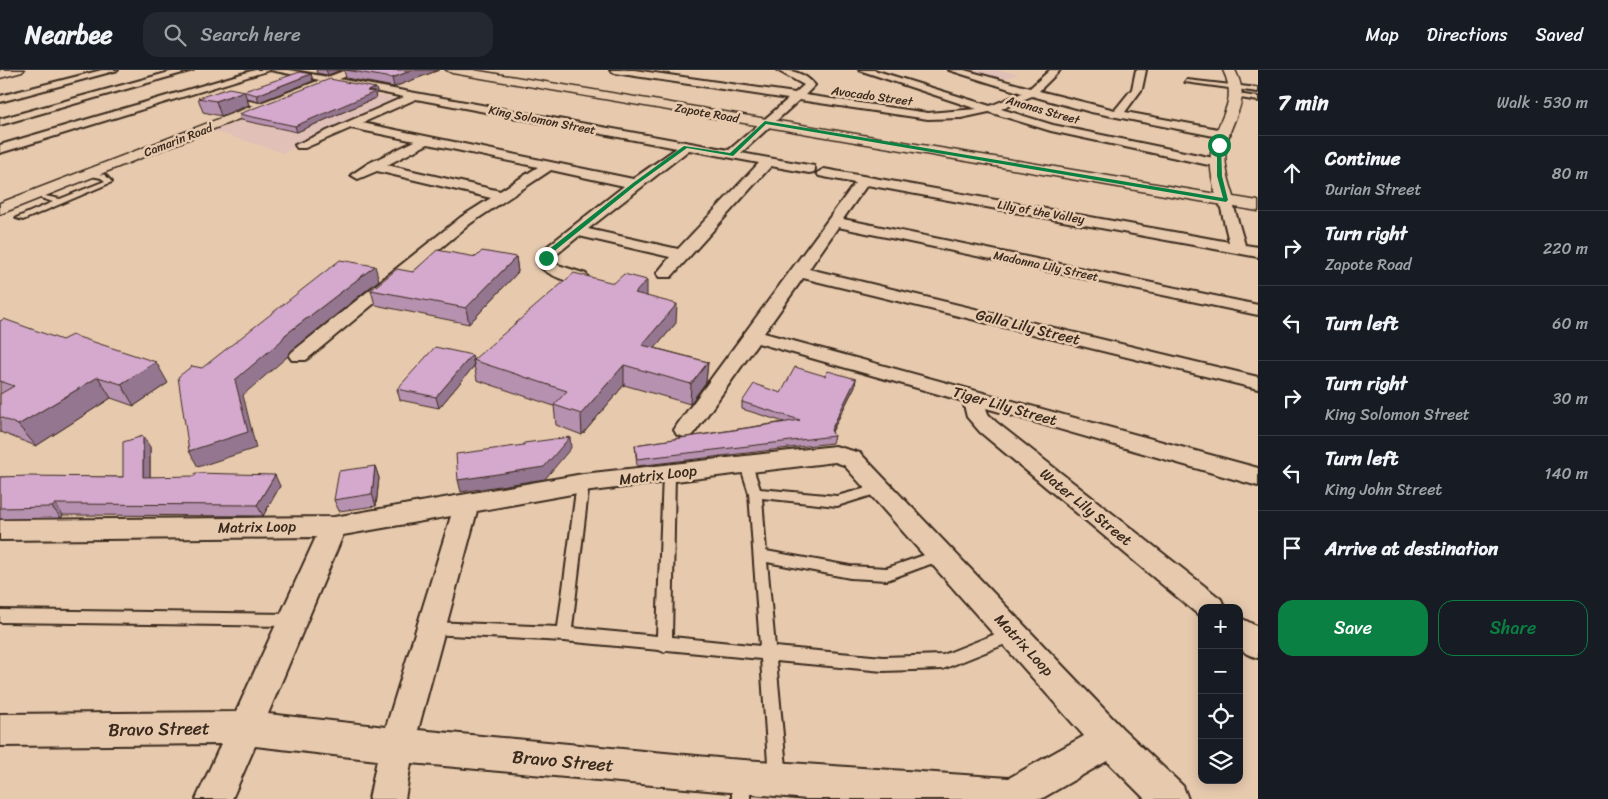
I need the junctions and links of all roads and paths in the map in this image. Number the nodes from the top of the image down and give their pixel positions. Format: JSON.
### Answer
{"nodes":[{"id":1,"x":18,"y":70,"type":"edge"},
{"id":2,"x":113,"y":70,"type":"edge"},
{"id":3,"x":188,"y":70,"type":"edge"},
{"id":4,"x":265,"y":70,"type":"edge"},
{"id":5,"x":274,"y":70,"type":"edge"},
{"id":6,"x":356,"y":70,"type":"edge"},
{"id":7,"x":455,"y":70,"type":"edge"},
{"id":8,"x":615,"y":70,"type":"edge"},
{"id":9,"x":782,"y":70,"type":"edge"},
{"id":10,"x":864,"y":70,"type":"edge"},
{"id":11,"x":954,"y":70,"type":"edge"},
{"id":12,"x":1055,"y":70,"type":"edge"},
{"id":13,"x":1142,"y":70,"type":"edge"},
{"id":14,"x":1229,"y":70,"type":"edge"},
{"id":15,"x":0,"y":74,"type":"edge"},
{"id":16,"x":330,"y":80,"type":"junction"},
{"id":17,"x":1187,"y":82,"type":"dead end"},
{"id":18,"x":1258,"y":90,"type":"edge"},
{"id":19,"x":1237,"y":92,"type":"junction"},
{"id":20,"x":1032,"y":93,"type":"junction"},
{"id":21,"x":249,"y":94,"type":"edge"},
{"id":22,"x":415,"y":96,"type":"junction"},
{"id":23,"x":797,"y":97,"type":"junction"},
{"id":24,"x":0,"y":99,"type":"edge"},
{"id":25,"x":1258,"y":99,"type":"edge"},
{"id":26,"x":264,"y":106,"type":"junction"},
{"id":27,"x":989,"y":109,"type":"junction"},
{"id":28,"x":1118,"y":114,"type":"junction"},
{"id":29,"x":0,"y":122,"type":"edge"},
{"id":30,"x":765,"y":123,"type":"junction"},
{"id":31,"x":350,"y":124,"type":"junction"},
{"id":32,"x":1224,"y":134,"type":"junction"},
{"id":33,"x":429,"y":139,"type":"junction"},
{"id":34,"x":301,"y":145,"type":"dead end"},
{"id":35,"x":686,"y":147,"type":"junction"},
{"id":36,"x":0,"y":149,"type":"edge"},
{"id":37,"x":731,"y":155,"type":"junction"},
{"id":38,"x":768,"y":161,"type":"junction"},
{"id":39,"x":1218,"y":163,"type":"junction"},
{"id":40,"x":374,"y":166,"type":"junction"},
{"id":41,"x":550,"y":166,"type":"junction"},
{"id":42,"x":809,"y":169,"type":"dead end"},
{"id":43,"x":824,"y":173,"type":"dead end"},
{"id":44,"x":89,"y":174,"type":"junction"},
{"id":45,"x":358,"y":175,"type":"dead end"},
{"id":46,"x":864,"y":180,"type":"junction"},
{"id":47,"x":635,"y":184,"type":"junction"},
{"id":48,"x":37,"y":195,"type":"junction"},
{"id":49,"x":502,"y":196,"type":"junction"},
{"id":50,"x":1226,"y":200,"type":"junction"},
{"id":51,"x":60,"y":202,"type":"junction"},
{"id":52,"x":1258,"y":206,"type":"edge"},
{"id":53,"x":0,"y":210,"type":"edge"},
{"id":54,"x":20,"y":218,"type":"dead end"},
{"id":55,"x":834,"y":222,"type":"junction"},
{"id":56,"x":577,"y":231,"type":"junction"},
{"id":57,"x":1238,"y":248,"type":"junction"},
{"id":58,"x":1258,"y":252,"type":"edge"},
{"id":59,"x":681,"y":255,"type":"junction"},
{"id":60,"x":799,"y":272,"type":"junction"},
{"id":61,"x":665,"y":273,"type":"dead end"},
{"id":62,"x":580,"y":278,"type":"edge"},
{"id":63,"x":1258,"y":310,"type":"edge"},
{"id":64,"x":752,"y":335,"type":"junction"},
{"id":65,"x":299,"y":356,"type":"dead end"},
{"id":66,"x":1258,"y":383,"type":"edge"},
{"id":67,"x":973,"y":398,"type":"junction"},
{"id":68,"x":685,"y":430,"type":"dead end"},
{"id":69,"x":746,"y":465,"type":"junction"},
{"id":70,"x":669,"y":474,"type":"junction"},
{"id":71,"x":1258,"y":477,"type":"edge"},
{"id":72,"x":583,"y":484,"type":"junction"},
{"id":73,"x":878,"y":489,"type":"junction"},
{"id":74,"x":755,"y":493,"type":"junction"},
{"id":75,"x":467,"y":503,"type":"junction"},
{"id":76,"x":334,"y":526,"type":"junction"},
{"id":77,"x":0,"y":530,"type":"edge"},
{"id":78,"x":760,"y":555,"type":"junction"},
{"id":79,"x":939,"y":555,"type":"junction"},
{"id":80,"x":1207,"y":604,"type":"edge"},
{"id":81,"x":0,"y":616,"type":"edge"},
{"id":82,"x":291,"y":620,"type":"junction"},
{"id":83,"x":430,"y":628,"type":"junction"},
{"id":84,"x":1243,"y":633,"type":"edge"},
{"id":85,"x":564,"y":634,"type":"junction"},
{"id":86,"x":1014,"y":634,"type":"junction"},
{"id":87,"x":664,"y":645,"type":"junction"},
{"id":88,"x":1258,"y":645,"type":"edge"},
{"id":89,"x":768,"y":655,"type":"junction"},
{"id":90,"x":243,"y":728,"type":"junction"},
{"id":91,"x":0,"y":730,"type":"edge"},
{"id":92,"x":1110,"y":740,"type":"junction"},
{"id":93,"x":397,"y":745,"type":"junction"},
{"id":94,"x":778,"y":780,"type":"junction"},
{"id":95,"x":741,"y":788,"type":"edge"},
{"id":96,"x":1012,"y":798,"type":"edge"},
{"id":97,"x":214,"y":799,"type":"edge"},
{"id":98,"x":387,"y":799,"type":"edge"},
{"id":99,"x":1170,"y":799,"type":"edge"}],
"edges":[{"from":1,"to":15,"type":"main road"},
{"from":2,"to":24,"type":"street"},
{"from":3,"to":29,"type":"street"},
{"from":4,"to":36,"type":"street"},
{"from":5,"to":16,"type":"street","name":"King Solomon Street"},
{"from":6,"to":16,"type":"main road","name":"Camarin Road"},
{"from":7,"to":30,"type":"main road","name":"Zapote Road"},
{"from":8,"to":23,"type":"street","name":"Avocado Street"},
{"from":9,"to":23,"type":"street"},
{"from":10,"to":27,"type":"street","name":"Anonas Street"},
{"from":11,"to":20,"type":"street"},
{"from":12,"to":20,"type":"street","name":"Avocado Street"},
{"from":13,"to":28,"type":"street"},
{"from":14,"to":19,"type":"main road"},
{"from":16,"to":22,"type":"street","name":"King Solomon Street"},
{"from":16,"to":26,"type":"main road","name":"Camarin Road"},
{"from":17,"to":19,"type":"lane"},
{"from":18,"to":19,"type":"lane"},
{"from":19,"to":25,"type":"lane"},
{"from":19,"to":32,"type":"main road"},
{"from":20,"to":27,"type":"street","name":"Avocado Street"},
{"from":20,"to":28,"type":"street"},
{"from":21,"to":26,"type":"lane"},
{"from":22,"to":31,"type":"street"},
{"from":22,"to":35,"type":"street","name":"King Solomon Street"},
{"from":23,"to":27,"type":"street","name":"Avocado Street"},
{"from":23,"to":30,"type":"street"},
{"from":26,"to":44,"type":"main road","name":"Camarin Road"},
{"from":27,"to":39,"type":"street","name":"Anonas Street"},
{"from":28,"to":32,"type":"street"},
{"from":30,"to":37,"type":"street"},
{"from":30,"to":50,"type":"main road","name":"Zapote Road"},
{"from":31,"to":33,"type":"street"},
{"from":31,"to":34,"type":"street"},
{"from":32,"to":39,"type":"main road"},
{"from":33,"to":40,"type":"street"},
{"from":33,"to":41,"type":"street"},
{"from":35,"to":37,"type":"street","name":"King Solomon Street"},
{"from":35,"to":47,"type":"street"},
{"from":37,"to":38,"type":"street","name":"King Solomon Street"},
{"from":38,"to":42,"type":"street","name":"King Solomon Street"},
{"from":38,"to":59,"type":"street"},
{"from":39,"to":50,"type":"main road"},
{"from":40,"to":45,"type":"street"},
{"from":40,"to":49,"type":"street"},
{"from":41,"to":47,"type":"street"},
{"from":41,"to":49,"type":"street"},
{"from":43,"to":46,"type":"street","name":"Lily of the Valley"},
{"from":44,"to":48,"type":"main road","name":"Camarin Road"},
{"from":44,"to":51,"type":"lane"},
{"from":46,"to":55,"type":"street"},
{"from":46,"to":57,"type":"street","name":"Lily of the Valley"},
{"from":47,"to":56,"type":"street"},
{"from":48,"to":51,"type":"lane"},
{"from":48,"to":53,"type":"main road","name":"Camarin Road"},
{"from":49,"to":65,"type":"street"},
{"from":50,"to":52,"type":"main road","name":"Zapote Road"},
{"from":50,"to":57,"type":"street"},
{"from":51,"to":54,"type":"lane"},
{"from":55,"to":60,"type":"street"},
{"from":55,"to":63,"type":"street","name":"Madonna Lily Street"},
{"from":56,"to":59,"type":"street"},
{"from":56,"to":62,"type":"street"},
{"from":57,"to":58,"type":"street","name":"Lily of the Valley"},
{"from":59,"to":61,"type":"street"},
{"from":60,"to":64,"type":"street"},
{"from":60,"to":66,"type":"street","name":"Galla Lily Street"},
{"from":64,"to":67,"type":"street","name":"Tiger Lily Street"},
{"from":64,"to":68,"type":"street"},
{"from":67,"to":71,"type":"street","name":"Tiger Lily Street"},
{"from":67,"to":80,"type":"street","name":"Water Lily Street"},
{"from":69,"to":70,"type":"street","name":"Matrix Loop"},
{"from":69,"to":73,"type":"street","name":"Matrix Loop"},
{"from":69,"to":74,"type":"lane"},
{"from":70,"to":72,"type":"street","name":"Matrix Loop"},
{"from":70,"to":87,"type":"lane"},
{"from":72,"to":75,"type":"street","name":"Matrix Loop"},
{"from":72,"to":85,"type":"lane"},
{"from":73,"to":74,"type":"lane"},
{"from":73,"to":79,"type":"street","name":"Matrix Loop"},
{"from":74,"to":78,"type":"lane"},
{"from":75,"to":76,"type":"street","name":"Matrix Loop"},
{"from":75,"to":83,"type":"street"},
{"from":76,"to":77,"type":"street","name":"Matrix Loop"},
{"from":76,"to":82,"type":"street"},
{"from":78,"to":79,"type":"lane"},
{"from":78,"to":89,"type":"lane"},
{"from":79,"to":86,"type":"street","name":"Matrix Loop"},
{"from":81,"to":82,"type":"lane"},
{"from":82,"to":90,"type":"street"},
{"from":83,"to":85,"type":"lane"},
{"from":83,"to":93,"type":"street"},
{"from":84,"to":88,"type":"street"},
{"from":85,"to":87,"type":"lane"},
{"from":86,"to":89,"type":"lane"},
{"from":86,"to":92,"type":"street","name":"Matrix Loop"},
{"from":87,"to":89,"type":"lane"},
{"from":89,"to":94,"type":"lane"},
{"from":90,"to":91,"type":"street","name":"Bravo Street"},
{"from":90,"to":93,"type":"street","name":"Bravo Street"},
{"from":90,"to":97,"type":"street"},
{"from":92,"to":96,"type":"street","name":"Bravo Street"},
{"from":92,"to":99,"type":"street","name":"Matrix Loop"},
{"from":93,"to":95,"type":"street","name":"Bravo Street"},
{"from":93,"to":98,"type":"street"},
{"from":94,"to":95,"type":"street","name":"Bravo Street"},
{"from":94,"to":96,"type":"street","name":"Bravo Street"}]}
